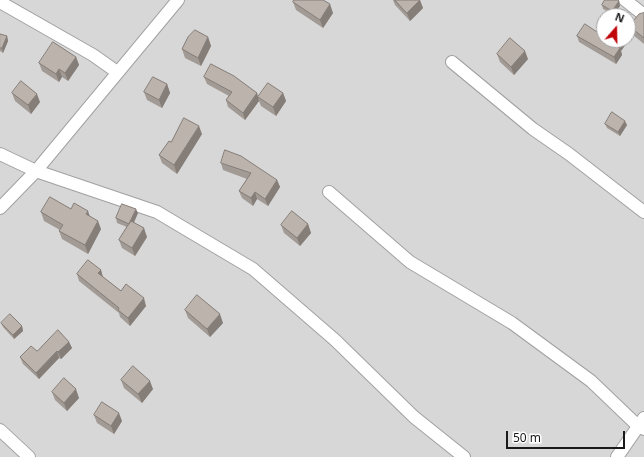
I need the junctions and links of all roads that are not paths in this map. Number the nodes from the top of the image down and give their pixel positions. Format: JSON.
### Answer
{"nodes":[{"id":1,"x":178,"y":0,"type":"edge"},
{"id":2,"x":626,"y":0,"type":"edge"},
{"id":3,"x":0,"y":2,"type":"edge"},
{"id":4,"x":644,"y":16,"type":"edge"},
{"id":5,"x":452,"y":62,"type":"dead end"},
{"id":6,"x":117,"y":72,"type":"junction"},
{"id":7,"x":0,"y":154,"type":"edge"},
{"id":8,"x":36,"y":172,"type":"junction"},
{"id":9,"x":329,"y":192,"type":"dead end"},
{"id":10,"x":0,"y":208,"type":"edge"},
{"id":11,"x":644,"y":212,"type":"edge"},
{"id":12,"x":642,"y":424,"type":"edge"},
{"id":13,"x":0,"y":430,"type":"edge"},
{"id":14,"x":29,"y":457,"type":"edge"},
{"id":15,"x":464,"y":457,"type":"edge"},
{"id":16,"x":617,"y":457,"type":"edge"}],
"edges":[{"from":1,"to":6,"type":"street"},
{"from":2,"to":4,"type":"street"},
{"from":3,"to":6,"type":"street"},
{"from":5,"to":11,"type":"street"},
{"from":6,"to":8,"type":"street"},
{"from":7,"to":8,"type":"street"},
{"from":8,"to":10,"type":"street"},
{"from":8,"to":15,"type":"street"},
{"from":9,"to":12,"type":"street"},
{"from":12,"to":16,"type":"street"},
{"from":13,"to":14,"type":"street"}]}
